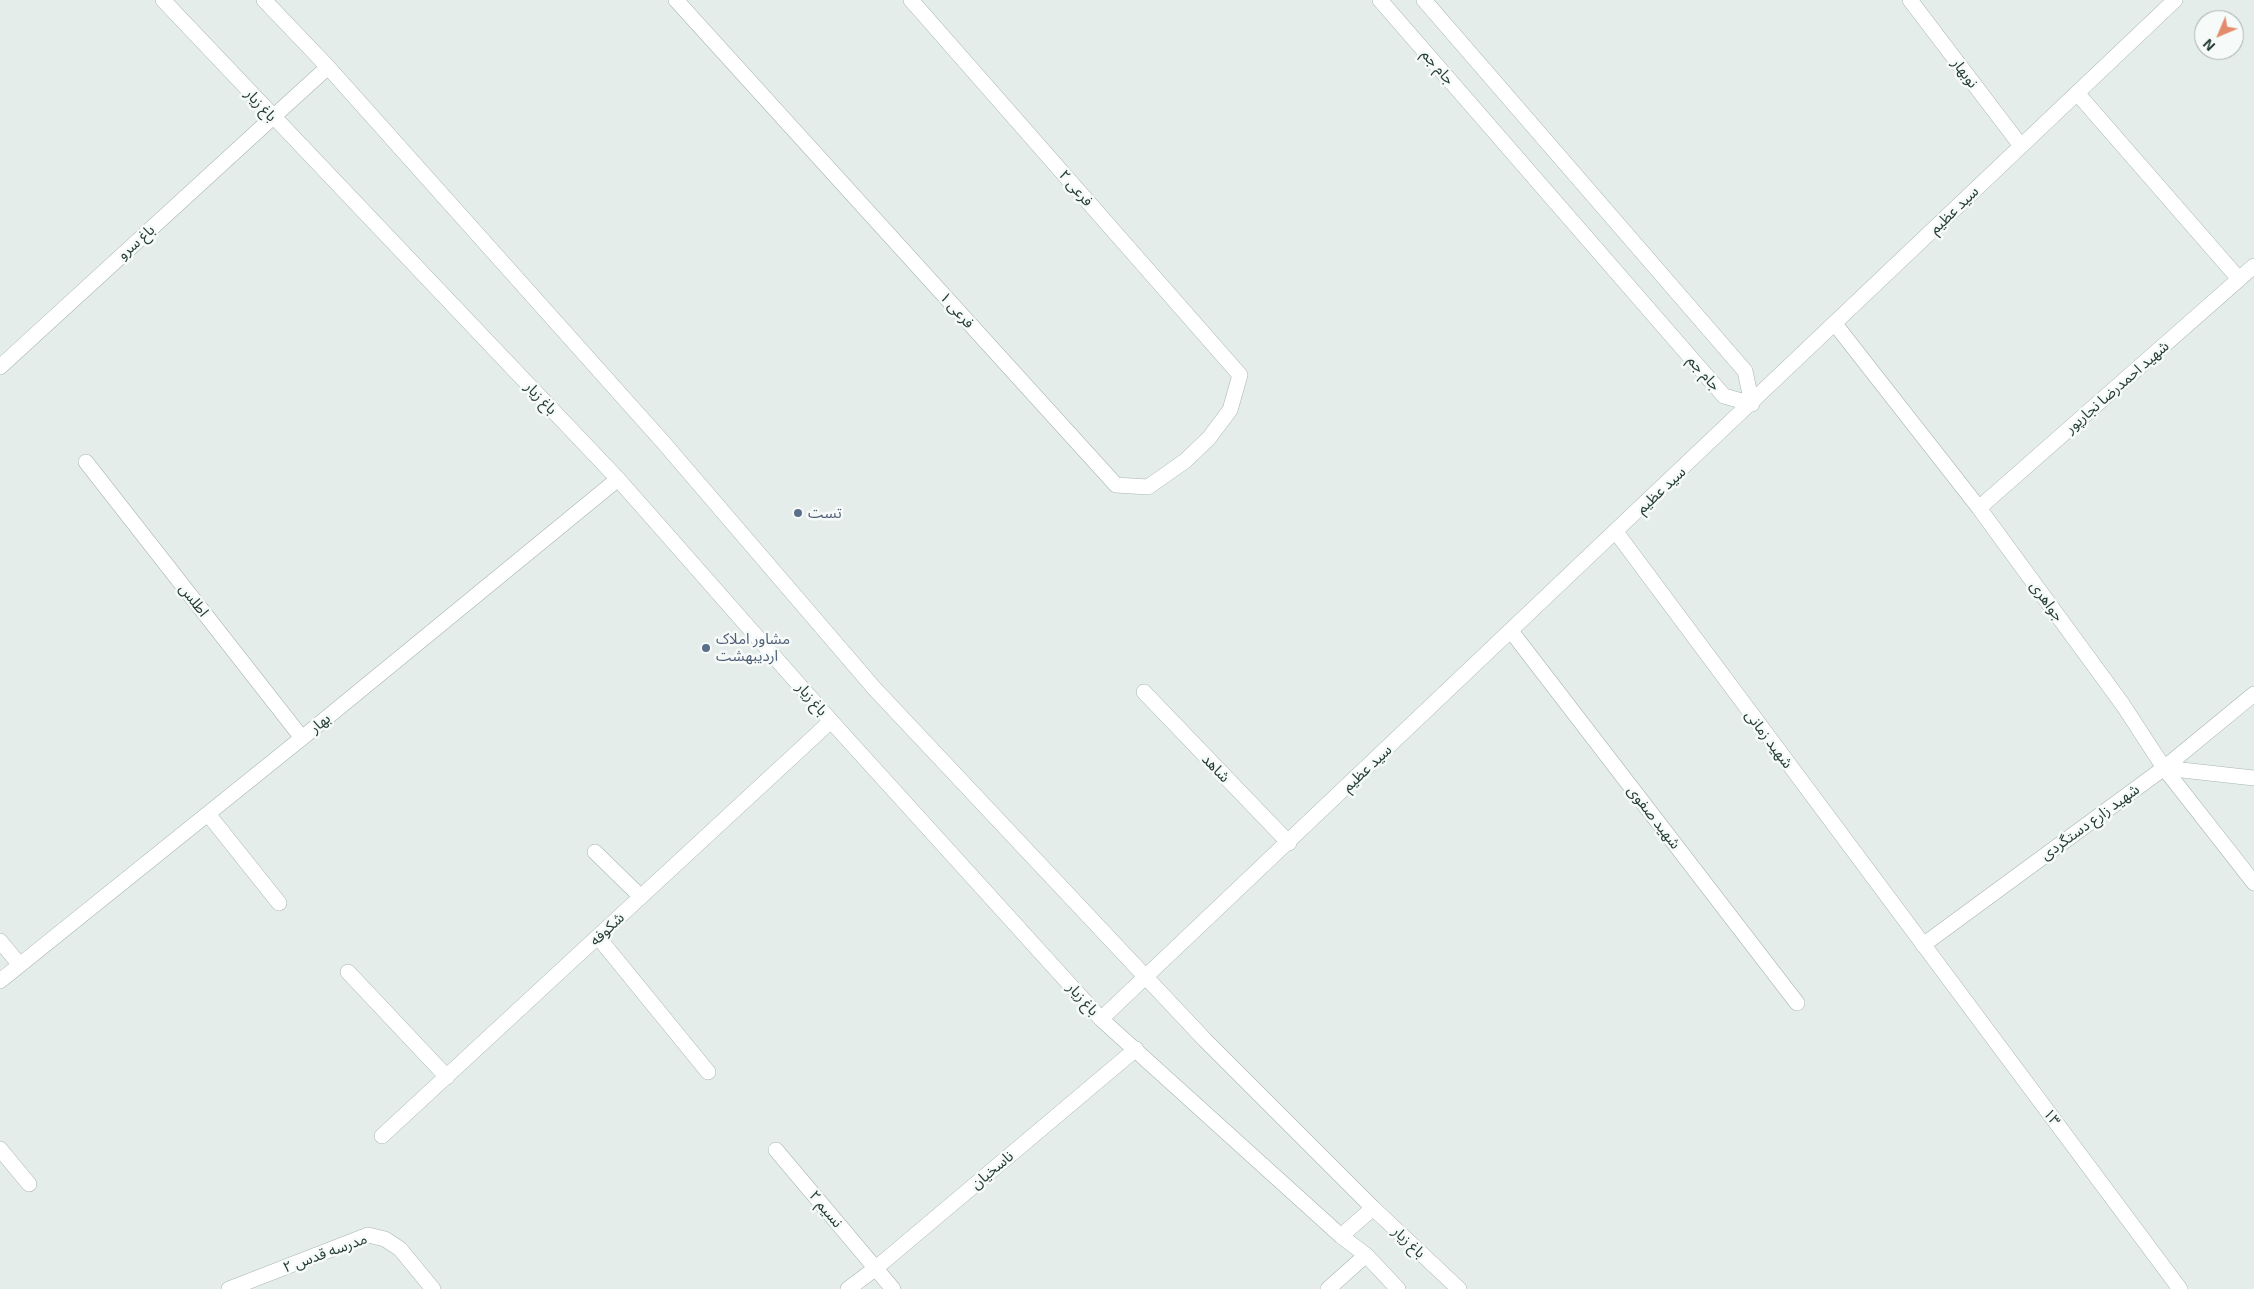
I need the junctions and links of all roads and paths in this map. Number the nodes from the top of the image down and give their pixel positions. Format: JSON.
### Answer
{"nodes":[{"id":1,"x":163,"y":0,"type":"edge"},
{"id":2,"x":264,"y":0,"type":"edge"},
{"id":3,"x":676,"y":0,"type":"edge"},
{"id":4,"x":911,"y":0,"type":"edge"},
{"id":5,"x":1380,"y":0,"type":"edge"},
{"id":6,"x":1424,"y":0,"type":"edge"},
{"id":7,"x":1910,"y":0,"type":"edge"},
{"id":8,"x":2176,"y":0,"type":"edge"},
{"id":9,"x":328,"y":67,"type":"junction"},
{"id":10,"x":2077,"y":93,"type":"junction"},
{"id":11,"x":273,"y":117,"type":"junction"},
{"id":12,"x":2021,"y":146,"type":"junction"},
{"id":13,"x":2254,"y":266,"type":"edge"},
{"id":14,"x":2239,"y":279,"type":"junction"},
{"id":15,"x":1835,"y":324,"type":"junction"},
{"id":16,"x":0,"y":367,"type":"edge"},
{"id":17,"x":1240,"y":375,"type":"joint"},
{"id":18,"x":1752,"y":404,"type":"junction"},
{"id":19,"x":86,"y":462,"type":"dead end"},
{"id":20,"x":618,"y":479,"type":"junction"},
{"id":21,"x":1979,"y":508,"type":"junction"},
{"id":22,"x":1616,"y":532,"type":"junction"},
{"id":23,"x":1512,"y":631,"type":"junction"},
{"id":24,"x":1144,"y":692,"type":"dead end"},
{"id":25,"x":2254,"y":694,"type":"edge"},
{"id":26,"x":832,"y":721,"type":"junction"},
{"id":27,"x":302,"y":738,"type":"junction"},
{"id":28,"x":2164,"y":768,"type":"junction"},
{"id":29,"x":2254,"y":778,"type":"edge"},
{"id":30,"x":208,"y":814,"type":"junction"},
{"id":31,"x":1289,"y":843,"type":"junction"},
{"id":32,"x":596,"y":852,"type":"dead end"},
{"id":33,"x":2254,"y":882,"type":"edge"},
{"id":34,"x":641,"y":897,"type":"junction"},
{"id":35,"x":279,"y":903,"type":"dead end"},
{"id":36,"x":598,"y":937,"type":"junction"},
{"id":37,"x":0,"y":941,"type":"edge"},
{"id":38,"x":1923,"y":945,"type":"junction"},
{"id":39,"x":20,"y":965,"type":"junction"},
{"id":40,"x":348,"y":972,"type":"dead end"},
{"id":41,"x":1145,"y":978,"type":"junction"},
{"id":42,"x":0,"y":981,"type":"edge"},
{"id":43,"x":1798,"y":1003,"type":"dead end"},
{"id":44,"x":1101,"y":1019,"type":"junction"},
{"id":45,"x":1136,"y":1049,"type":"junction"},
{"id":46,"x":708,"y":1072,"type":"dead end"},
{"id":47,"x":447,"y":1077,"type":"junction"},
{"id":48,"x":382,"y":1136,"type":"dead end"},
{"id":49,"x":0,"y":1149,"type":"edge"},
{"id":50,"x":776,"y":1150,"type":"dead end"},
{"id":51,"x":29,"y":1184,"type":"dead end"},
{"id":52,"x":1373,"y":1208,"type":"junction"},
{"id":53,"x":1341,"y":1236,"type":"junction"},
{"id":54,"x":1366,"y":1255,"type":"junction"},
{"id":55,"x":876,"y":1268,"type":"junction"},
{"id":56,"x":229,"y":1289,"type":"edge"},
{"id":57,"x":433,"y":1289,"type":"edge"},
{"id":58,"x":848,"y":1289,"type":"edge"},
{"id":59,"x":893,"y":1289,"type":"edge"},
{"id":60,"x":1328,"y":1289,"type":"edge"},
{"id":61,"x":1398,"y":1289,"type":"edge"},
{"id":62,"x":1460,"y":1289,"type":"edge"},
{"id":63,"x":2180,"y":1289,"type":"edge"}],
"edges":[{"from":1,"to":11,"type":"street","name":"باغ زیار"},
{"from":2,"to":9,"type":"street","name":"باغ زیار"},
{"from":3,"to":17,"type":"street","name":"فرعی ۱"},
{"from":4,"to":17,"type":"street","name":"فرعی ۲"},
{"from":5,"to":18,"type":"street","name":"جام جم"},
{"from":6,"to":18,"type":"street","name":"جام جم"},
{"from":7,"to":12,"type":"street","name":"نوبهار"},
{"from":8,"to":10,"type":"street","name":"سید عظیم"},
{"from":9,"to":11,"type":"street","name":"باغ سرو"},
{"from":9,"to":41,"type":"street","name":"باغ زیار"},
{"from":10,"to":12,"type":"street","name":"سید عظیم"},
{"from":10,"to":14,"type":"street"},
{"from":11,"to":16,"type":"street","name":"باغ سرو"},
{"from":11,"to":20,"type":"street","name":"باغ زیار"},
{"from":12,"to":15,"type":"street","name":"سید عظیم"},
{"from":13,"to":14,"type":"street","name":"شهید احمدرضا نجارپور"},
{"from":14,"to":21,"type":"street","name":"شهید احمدرضا نجارپور"},
{"from":15,"to":18,"type":"street","name":"سید عظیم"},
{"from":15,"to":21,"type":"street","name":"جواهری"},
{"from":18,"to":22,"type":"street","name":"سید عظیم"},
{"from":19,"to":27,"type":"street","name":"اطلس"},
{"from":20,"to":26,"type":"street","name":"باغ زیار"},
{"from":20,"to":27,"type":"street","name":"بهار"},
{"from":21,"to":28,"type":"street","name":"جواهری"},
{"from":22,"to":23,"type":"street","name":"سید عظیم"},
{"from":22,"to":38,"type":"street","name":"شهید زمانی"},
{"from":23,"to":31,"type":"street","name":"سید عظیم"},
{"from":23,"to":43,"type":"street","name":"شهید صفوی"},
{"from":24,"to":31,"type":"street","name":"شاهد"},
{"from":25,"to":28,"type":"street","name":"شهید زارع دستگردی"},
{"from":26,"to":34,"type":"street","name":"شکوفه"},
{"from":26,"to":44,"type":"street","name":"باغ زیار"},
{"from":27,"to":30,"type":"street","name":"بهار"},
{"from":28,"to":29,"type":"street"},
{"from":28,"to":33,"type":"street","name":"جواهری"},
{"from":28,"to":38,"type":"street","name":"شهید زارع دستگردی"},
{"from":30,"to":35,"type":"street"},
{"from":30,"to":39,"type":"street","name":"بهار"},
{"from":31,"to":41,"type":"street","name":"سید عظیم"},
{"from":32,"to":34,"type":"street"},
{"from":34,"to":36,"type":"street","name":"شکوفه"},
{"from":36,"to":46,"type":"street"},
{"from":36,"to":47,"type":"street","name":"شکوفه"},
{"from":37,"to":39,"type":"street"},
{"from":38,"to":63,"type":"street","name":"۱۳"},
{"from":39,"to":42,"type":"street","name":"بهار"},
{"from":40,"to":47,"type":"street"},
{"from":41,"to":44,"type":"street","name":"سید عظیم"},
{"from":41,"to":52,"type":"street","name":"باغ زیار"},
{"from":44,"to":45,"type":"street","name":"باغ زیار"},
{"from":45,"to":53,"type":"street","name":"باغ زیار"},
{"from":45,"to":55,"type":"street","name":"ناسخیان"},
{"from":47,"to":48,"type":"street","name":"شکوفه"},
{"from":49,"to":51,"type":"street"},
{"from":50,"to":55,"type":"street","name":"نسیم ۲"},
{"from":52,"to":53,"type":"street"},
{"from":52,"to":62,"type":"street","name":"باغ زیار"},
{"from":53,"to":54,"type":"street","name":"باغ زیار"},
{"from":54,"to":60,"type":"street"},
{"from":54,"to":61,"type":"street","name":"باغ زیار"},
{"from":55,"to":58,"type":"street","name":"ناسخیان"},
{"from":55,"to":59,"type":"street","name":"نسیم ۲"},
{"from":56,"to":57,"type":"street","name":"مدرسه قدس ۲"}]}
